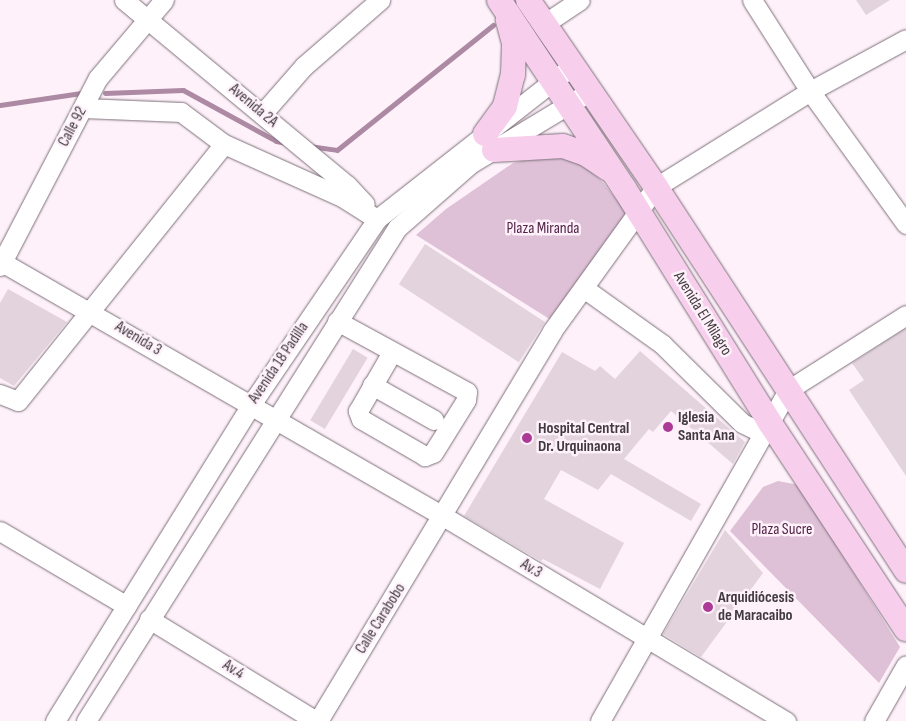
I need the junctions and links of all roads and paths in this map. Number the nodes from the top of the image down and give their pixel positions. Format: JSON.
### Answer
{"nodes":[{"id":1,"x":124,"y":0,"type":"edge"},
{"id":2,"x":164,"y":0,"type":"edge"},
{"id":3,"x":380,"y":0,"type":"edge"},
{"id":4,"x":528,"y":0,"type":"edge"},
{"id":5,"x":580,"y":0,"type":"edge"},
{"id":6,"x":752,"y":0,"type":"edge"},
{"id":7,"x":503,"y":6,"type":"edge"},
{"id":8,"x":149,"y":17,"type":"junction"},
{"id":9,"x":544,"y":24,"type":"junction"},
{"id":10,"x":906,"y":39,"type":"edge"},
{"id":11,"x":572,"y":66,"type":"junction"},
{"id":12,"x":552,"y":80,"type":"junction"},
{"id":13,"x":810,"y":90,"type":"junction"},
{"id":14,"x":589,"y":92,"type":"junction"},
{"id":15,"x":569,"y":105,"type":"junction"},
{"id":16,"x":83,"y":108,"type":"junction"},
{"id":17,"x":262,"y":114,"type":"junction"},
{"id":18,"x":489,"y":142,"type":"junction"},
{"id":19,"x":224,"y":144,"type":"junction"},
{"id":20,"x":615,"y":174,"type":"junction"},
{"id":21,"x":656,"y":187,"type":"junction"},
{"id":22,"x":639,"y":213,"type":"junction"},
{"id":23,"x":377,"y":218,"type":"junction"},
{"id":24,"x":906,"y":224,"type":"edge"},
{"id":25,"x":1,"y":263,"type":"edge"},
{"id":26,"x":586,"y":289,"type":"junction"},
{"id":27,"x":90,"y":310,"type":"junction"},
{"id":28,"x":906,"y":315,"type":"edge"},
{"id":29,"x":337,"y":322,"type":"junction"},
{"id":30,"x":392,"y":352,"type":"junction"},
{"id":31,"x":372,"y":385,"type":"junction"},
{"id":32,"x":788,"y":390,"type":"junction"},
{"id":33,"x":0,"y":394,"type":"edge"},
{"id":34,"x":250,"y":406,"type":"junction"},
{"id":35,"x":274,"y":420,"type":"junction"},
{"id":36,"x":434,"y":420,"type":"dead end"},
{"id":37,"x":768,"y":429,"type":"junction"},
{"id":38,"x":443,"y":516,"type":"junction"},
{"id":39,"x":0,"y":531,"type":"edge"},
{"id":40,"x":906,"y":571,"type":"edge"},
{"id":41,"x":127,"y":606,"type":"junction"},
{"id":42,"x":150,"y":618,"type":"junction"},
{"id":43,"x":906,"y":629,"type":"edge"},
{"id":44,"x":647,"y":638,"type":"junction"},
{"id":45,"x":906,"y":665,"type":"edge"},
{"id":46,"x":55,"y":721,"type":"edge"},
{"id":47,"x":86,"y":721,"type":"edge"},
{"id":48,"x":317,"y":721,"type":"edge"},
{"id":49,"x":600,"y":721,"type":"edge"},
{"id":50,"x":786,"y":721,"type":"edge"},
{"id":51,"x":874,"y":721,"type":"edge"}],
"edges":[{"from":1,"to":8,"type":"street","name":"Avenida 2A"},
{"from":2,"to":8,"type":"street","name":"Calle 92"},
{"from":3,"to":17,"type":"street"},
{"from":4,"to":9,"type":"main road","name":"Avenida El Milagro"},
{"from":5,"to":9,"type":"street"},
{"from":6,"to":13,"type":"street"},
{"from":7,"to":12,"type":"main road","name":"Avenida El Milagro"},
{"from":7,"to":18,"type":"main road"},
{"from":8,"to":16,"type":"street","name":"Calle 92"},
{"from":8,"to":17,"type":"street","name":"Avenida 2A"},
{"from":9,"to":11,"type":"main road","name":"Avenida El Milagro"},
{"from":10,"to":13,"type":"street"},
{"from":11,"to":12,"type":"street","name":"Avenida 18 Padilla"},
{"from":11,"to":14,"type":"main road","name":"Avenida El Milagro"},
{"from":12,"to":15,"type":"main road","name":"Avenida El Milagro"},
{"from":12,"to":18,"type":"street","name":"Avenida 18 Padilla"},
{"from":13,"to":21,"type":"street"},
{"from":13,"to":24,"type":"street"},
{"from":14,"to":15,"type":"street","name":"Avenida 18 Padilla"},
{"from":14,"to":21,"type":"main road","name":"Avenida El Milagro"},
{"from":15,"to":18,"type":"street","name":"Avenida 18 Padilla"},
{"from":15,"to":20,"type":"main road","name":"Avenida El Milagro"},
{"from":16,"to":19,"type":"street"},
{"from":16,"to":25,"type":"street","name":"Calle 92"},
{"from":17,"to":23,"type":"street","name":"Avenida 2A"},
{"from":18,"to":20,"type":"main road"},
{"from":18,"to":23,"type":"street","name":"Avenida 18 Padilla"},
{"from":18,"to":29,"type":"street","name":"Avenida 18 Padilla"},
{"from":19,"to":23,"type":"street"},
{"from":19,"to":27,"type":"street"},
{"from":20,"to":22,"type":"main road","name":"Avenida El Milagro"},
{"from":21,"to":22,"type":"street","name":"Calle Carabobo"},
{"from":21,"to":32,"type":"main road","name":"Avenida El Milagro"},
{"from":22,"to":26,"type":"street","name":"Calle Carabobo"},
{"from":22,"to":37,"type":"main road","name":"Avenida El Milagro"},
{"from":23,"to":34,"type":"street","name":"Avenida 18 Padilla"},
{"from":25,"to":27,"type":"street","name":"Avenida 3"},
{"from":26,"to":37,"type":"street"},
{"from":26,"to":38,"type":"street","name":"Calle Carabobo"},
{"from":27,"to":33,"type":"street"},
{"from":27,"to":34,"type":"street","name":"Avenida 3"},
{"from":28,"to":32,"type":"street"},
{"from":29,"to":30,"type":"street"},
{"from":29,"to":35,"type":"street","name":"Avenida 18 Padilla"},
{"from":30,"to":31,"type":"street"},
{"from":30,"to":31,"type":"street"},
{"from":31,"to":36,"type":"street"},
{"from":32,"to":37,"type":"street"},
{"from":32,"to":40,"type":"main road","name":"Avenida El Milagro"},
{"from":34,"to":35,"type":"street","name":"Avenida 3"},
{"from":34,"to":41,"type":"street","name":"Avenida 18 Padilla"},
{"from":35,"to":38,"type":"street","name":"Av.3"},
{"from":35,"to":42,"type":"street","name":"Avenida 18 Padilla"},
{"from":37,"to":43,"type":"main road","name":"Avenida El Milagro"},
{"from":37,"to":44,"type":"street"},
{"from":38,"to":44,"type":"street","name":"Av.3"},
{"from":38,"to":48,"type":"street","name":"Calle Carabobo"},
{"from":39,"to":41,"type":"street"},
{"from":41,"to":46,"type":"street","name":"Avenida 18 Padilla"},
{"from":42,"to":47,"type":"street","name":"Avenida 18 Padilla"},
{"from":42,"to":48,"type":"street","name":"Av.4"},
{"from":44,"to":49,"type":"street"},
{"from":44,"to":50,"type":"street","name":"Av.3"},
{"from":45,"to":51,"type":"street"}]}
